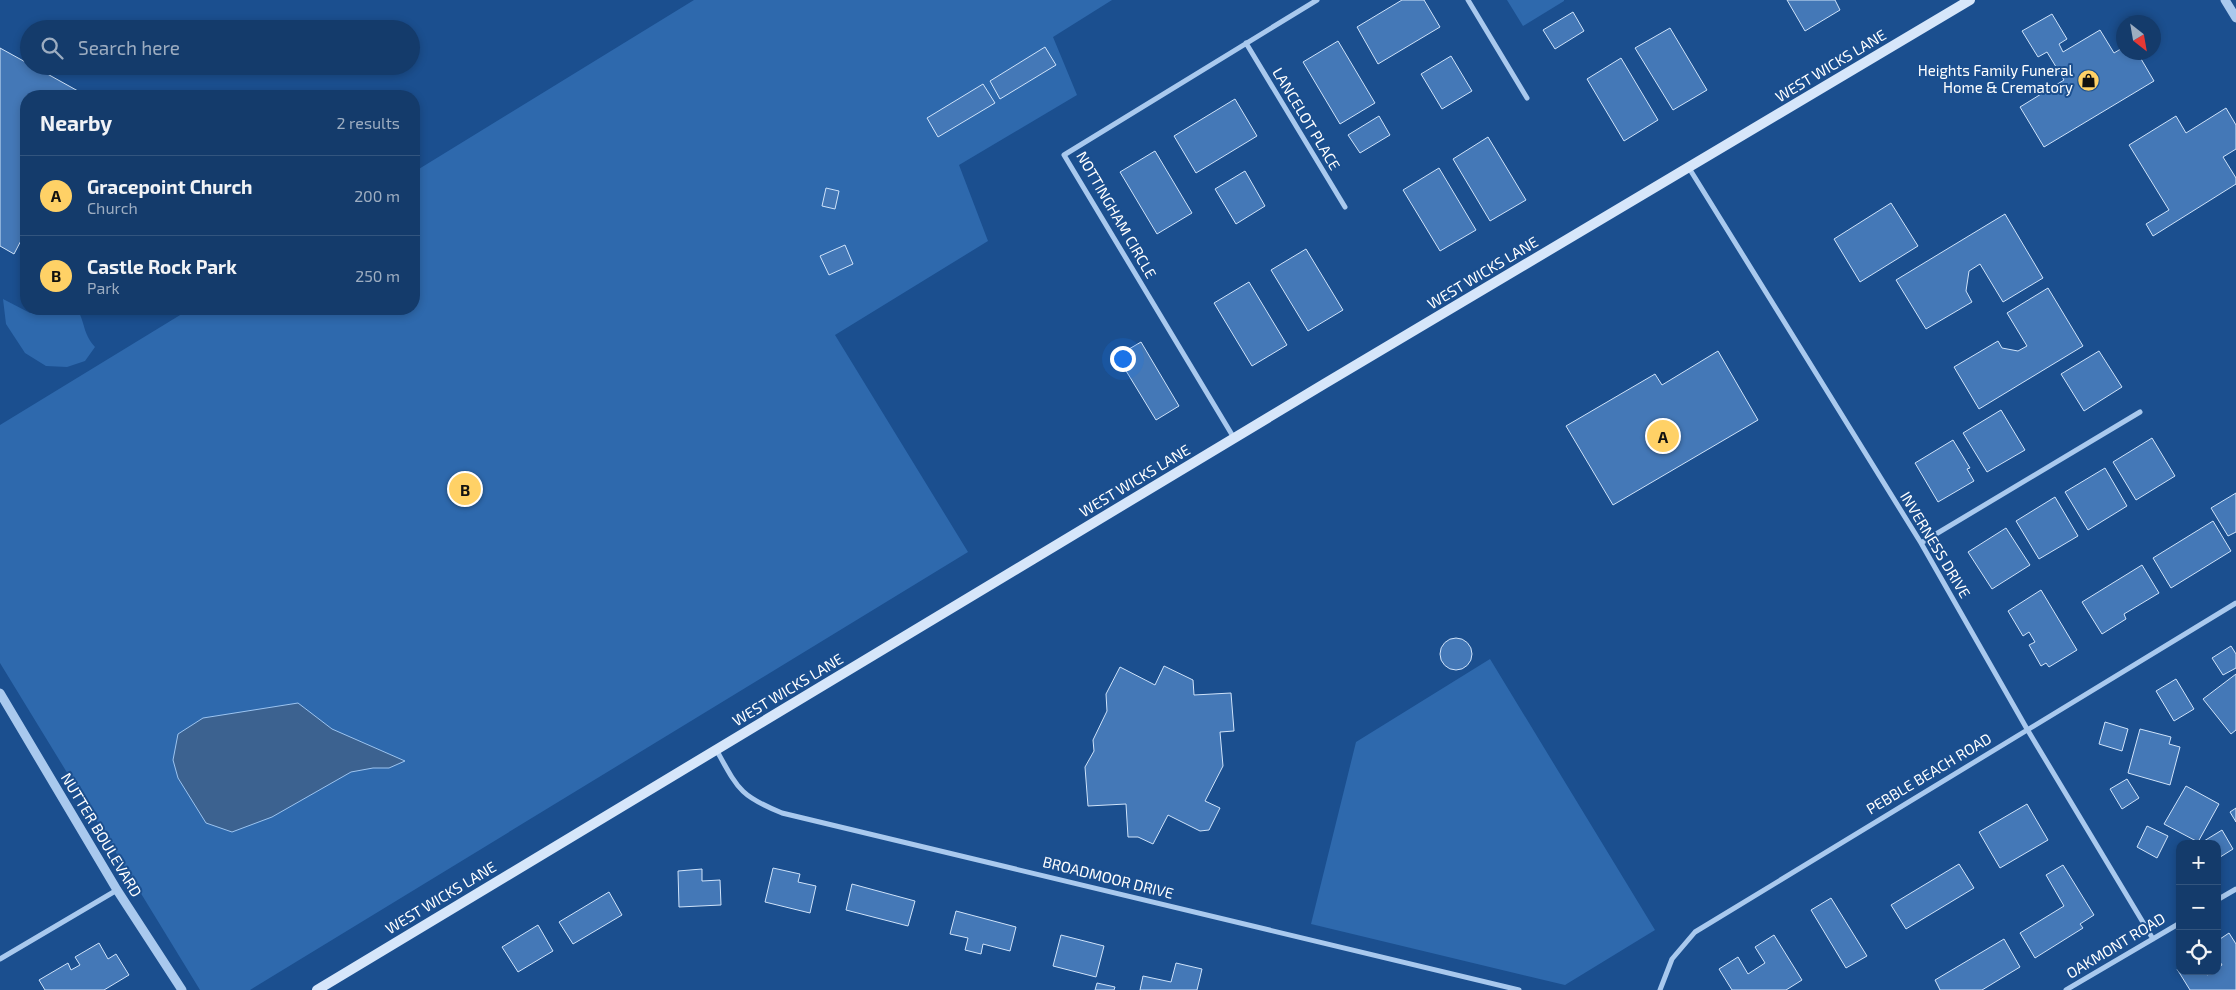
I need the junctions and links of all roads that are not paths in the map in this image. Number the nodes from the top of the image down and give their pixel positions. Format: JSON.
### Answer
{"nodes":[{"id":1,"x":1317,"y":0,"type":"edge"},
{"id":2,"x":1468,"y":0,"type":"edge"},
{"id":3,"x":1968,"y":0,"type":"edge"},
{"id":4,"x":2225,"y":0,"type":"edge"},
{"id":5,"x":2236,"y":18,"type":"edge"},
{"id":6,"x":1246,"y":43,"type":"junction"},
{"id":7,"x":1527,"y":98,"type":"dead end"},
{"id":8,"x":1689,"y":168,"type":"junction"},
{"id":9,"x":1345,"y":207,"type":"dead end"},
{"id":10,"x":2140,"y":412,"type":"dead end"},
{"id":11,"x":1234,"y":438,"type":"junction"},
{"id":12,"x":1921,"y":543,"type":"junction"},
{"id":13,"x":2236,"y":603,"type":"edge"},
{"id":14,"x":1,"y":697,"type":"edge"},
{"id":15,"x":2027,"y":730,"type":"junction"},
{"id":16,"x":717,"y":751,"type":"junction"},
{"id":17,"x":2236,"y":889,"type":"edge"},
{"id":18,"x":118,"y":890,"type":"junction"},
{"id":19,"x":2221,"y":898,"type":"edge"},
{"id":20,"x":2176,"y":924,"type":"edge"},
{"id":21,"x":2152,"y":939,"type":"junction"},
{"id":22,"x":0,"y":959,"type":"edge"},
{"id":23,"x":182,"y":990,"type":"edge"},
{"id":24,"x":317,"y":990,"type":"edge"},
{"id":25,"x":1520,"y":990,"type":"edge"},
{"id":26,"x":1660,"y":990,"type":"edge"},
{"id":27,"x":2066,"y":990,"type":"edge"}],
"edges":[{"from":1,"to":6,"type":"street","name":"NOTTINGHAM CIRCLE"},
{"from":2,"to":7,"type":"street"},
{"from":3,"to":8,"type":"main road","name":"WEST WICKS LANE"},
{"from":4,"to":5,"type":"street"},
{"from":6,"to":9,"type":"street","name":"LANCELOT PLACE"},
{"from":6,"to":11,"type":"street","name":"NOTTINGHAM CIRCLE"},
{"from":8,"to":11,"type":"main road","name":"WEST WICKS LANE"},
{"from":8,"to":12,"type":"street","name":"INVERNESS DRIVE"},
{"from":10,"to":12,"type":"street"},
{"from":11,"to":16,"type":"main road","name":"WEST WICKS LANE"},
{"from":12,"to":15,"type":"street","name":"INVERNESS DRIVE"},
{"from":13,"to":15,"type":"street","name":"PEBBLE BEACH ROAD"},
{"from":14,"to":18,"type":"street","name":"NUTTER BOULEVARD"},
{"from":15,"to":21,"type":"street","name":"INVERNESS DRIVE"},
{"from":15,"to":26,"type":"street","name":"PEBBLE BEACH ROAD"},
{"from":16,"to":24,"type":"main road","name":"WEST WICKS LANE"},
{"from":16,"to":25,"type":"street","name":"BROADMOOR DRIVE"},
{"from":17,"to":19,"type":"street"},
{"from":18,"to":22,"type":"street"},
{"from":18,"to":23,"type":"street","name":"NUTTER BOULEVARD"},
{"from":20,"to":21,"type":"street","name":"OAKMONT ROAD"},
{"from":21,"to":27,"type":"street","name":"OAKMONT ROAD"}]}
